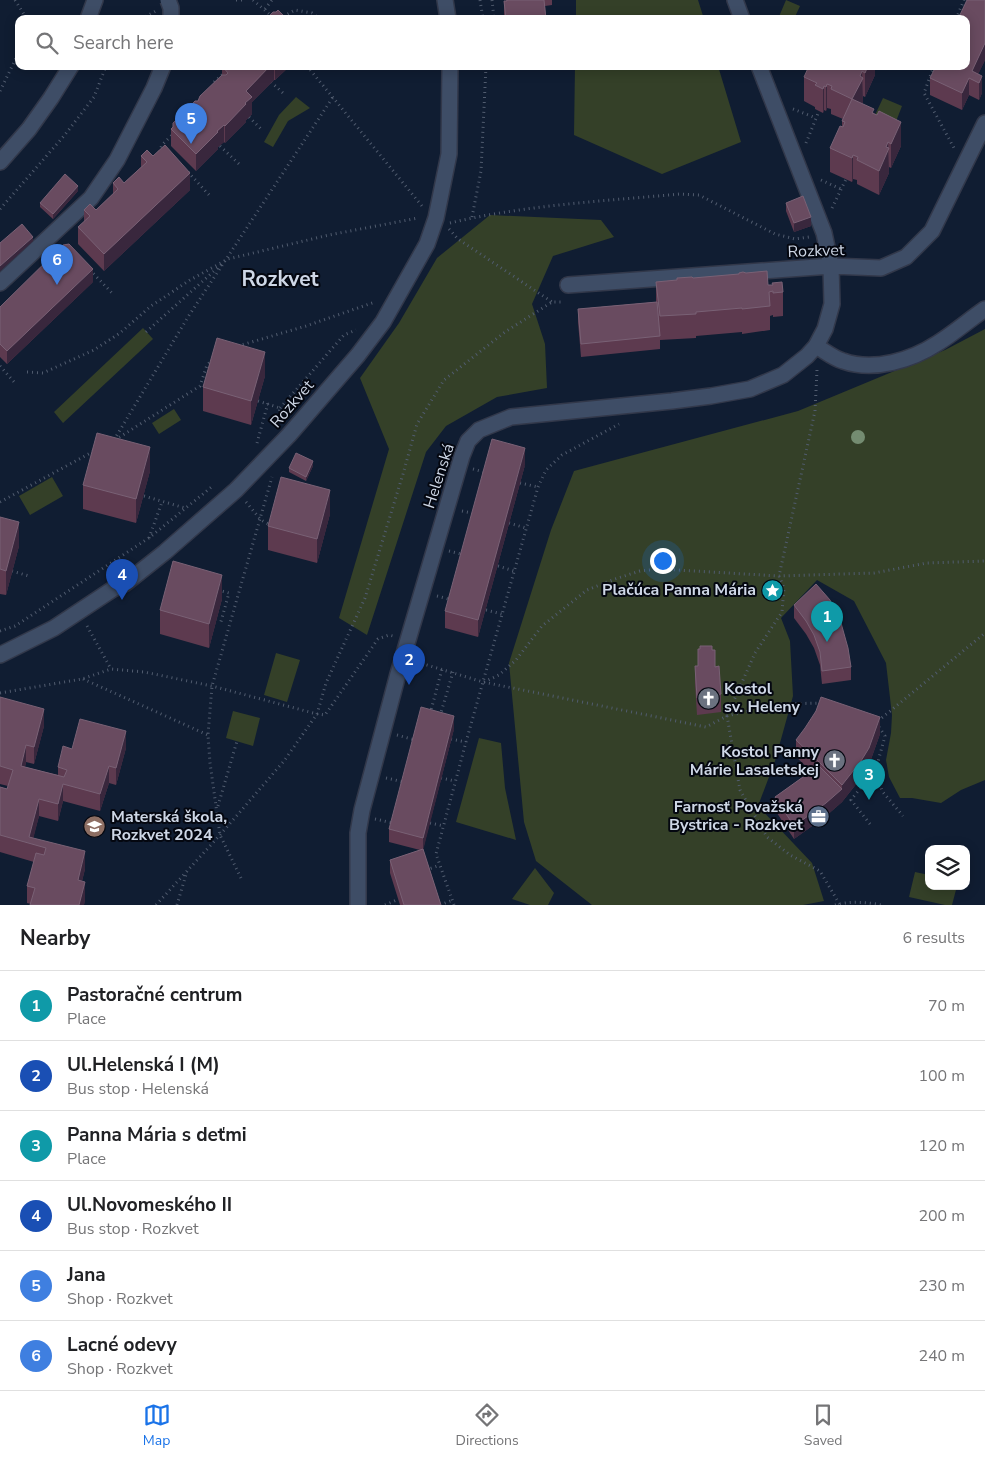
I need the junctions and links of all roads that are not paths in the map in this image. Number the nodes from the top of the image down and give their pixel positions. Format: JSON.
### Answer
{"nodes":[{"id":1,"x":94,"y":0,"type":"edge"},
{"id":2,"x":168,"y":0,"type":"edge"},
{"id":3,"x":445,"y":0,"type":"edge"},
{"id":4,"x":735,"y":0,"type":"edge"},
{"id":5,"x":89,"y":15,"type":"edge"},
{"id":6,"x":170,"y":15,"type":"edge"},
{"id":7,"x":447,"y":15,"type":"edge"},
{"id":8,"x":741,"y":15,"type":"edge"},
{"id":9,"x":68,"y":70,"type":"edge"},
{"id":10,"x":161,"y":70,"type":"edge"},
{"id":11,"x":450,"y":70,"type":"edge"},
{"id":12,"x":761,"y":70,"type":"edge"},
{"id":13,"x":985,"y":123,"type":"edge"},
{"id":14,"x":0,"y":162,"type":"edge"},
{"id":15,"x":831,"y":266,"type":"junction"},
{"id":16,"x":0,"y":284,"type":"edge"},
{"id":17,"x":568,"y":284,"type":"dead end"},
{"id":18,"x":985,"y":310,"type":"edge"},
{"id":19,"x":816,"y":346,"type":"junction"},
{"id":20,"x":0,"y":655,"type":"edge"},
{"id":21,"x":358,"y":905,"type":"edge"}],
"edges":[{"from":1,"to":5,"type":"street"},
{"from":2,"to":6,"type":"street","bridge":true},
{"from":3,"to":7,"type":"street"},
{"from":4,"to":8,"type":"street"},
{"from":9,"to":14,"type":"street"},
{"from":10,"to":16,"type":"street"},
{"from":11,"to":20,"type":"street","name":"Rozkvet"},
{"from":12,"to":15,"type":"street","name":"Helenská"},
{"from":13,"to":15,"type":"street","name":"Rozkvet"},
{"from":15,"to":17,"type":"street","name":"Rozkvet"},
{"from":15,"to":19,"type":"street","name":"Helenská"},
{"from":18,"to":19,"type":"street"},
{"from":19,"to":21,"type":"street","name":"Helenská"}]}
